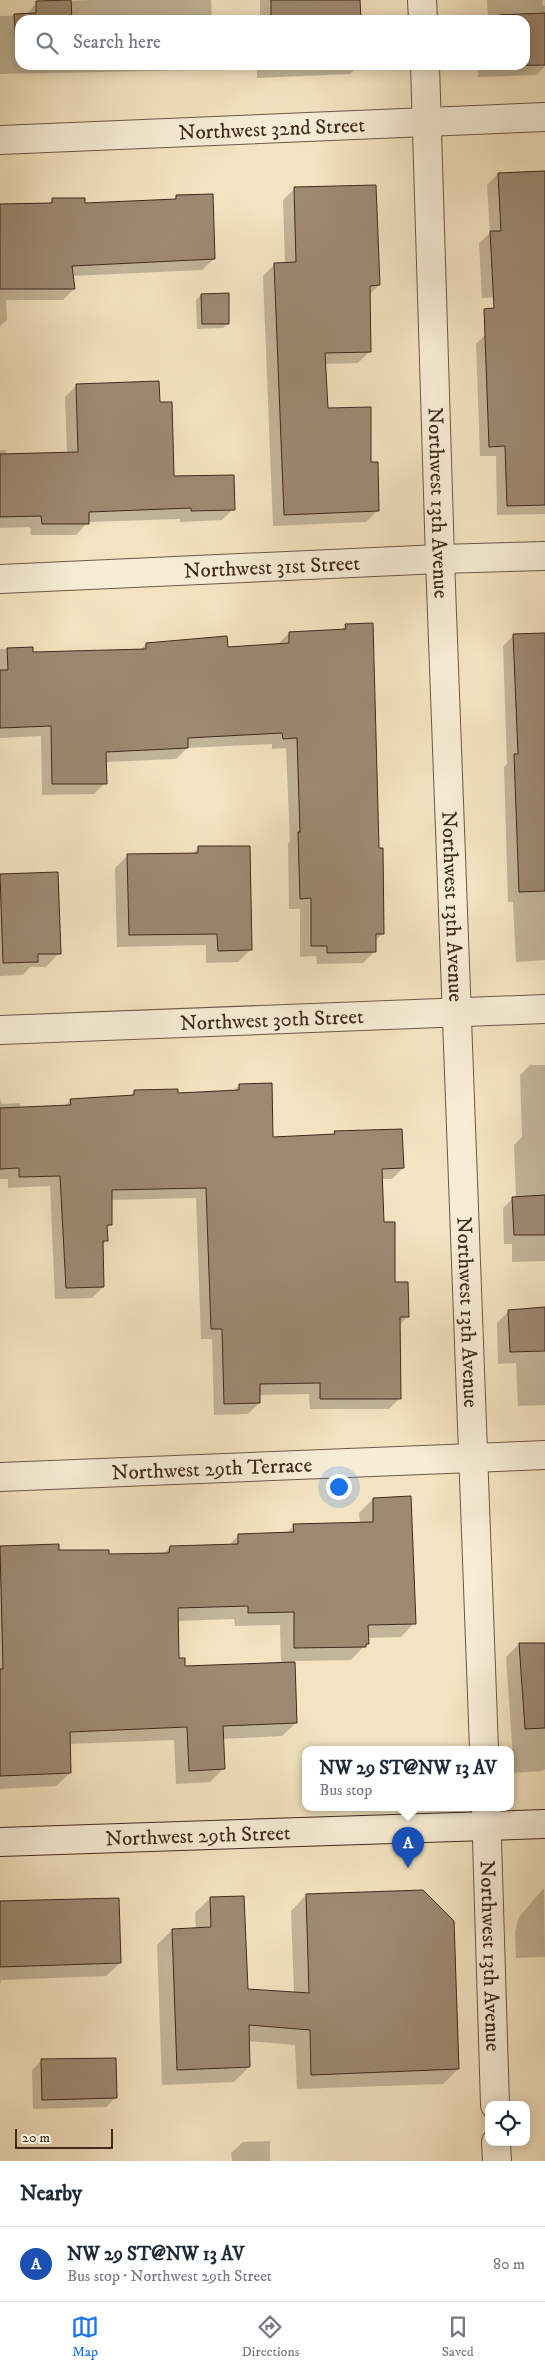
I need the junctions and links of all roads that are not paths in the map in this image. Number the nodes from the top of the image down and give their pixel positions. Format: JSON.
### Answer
{"nodes":[{"id":1,"x":422,"y":0,"type":"edge"},
{"id":2,"x":423,"y":15,"type":"edge"},
{"id":3,"x":425,"y":70,"type":"edge"},
{"id":4,"x":545,"y":117,"type":"edge"},
{"id":5,"x":427,"y":122,"type":"junction"},
{"id":6,"x":0,"y":140,"type":"edge"},
{"id":7,"x":545,"y":556,"type":"edge"},
{"id":8,"x":440,"y":559,"type":"junction"},
{"id":9,"x":0,"y":579,"type":"edge"},
{"id":10,"x":545,"y":1009,"type":"edge"},
{"id":11,"x":456,"y":1012,"type":"junction"},
{"id":12,"x":0,"y":1030,"type":"edge"},
{"id":13,"x":545,"y":1455,"type":"edge"},
{"id":14,"x":472,"y":1458,"type":"junction"},
{"id":15,"x":0,"y":1477,"type":"edge"},
{"id":16,"x":484,"y":1746,"type":"edge"},
{"id":17,"x":487,"y":1816,"type":"edge"},
{"id":18,"x":545,"y":1824,"type":"edge"},
{"id":19,"x":0,"y":1842,"type":"edge"},
{"id":20,"x":495,"y":2101,"type":"edge"},
{"id":21,"x":496,"y":2146,"type":"edge"},
{"id":22,"x":497,"y":2161,"type":"edge"}],
"edges":[{"from":1,"to":2,"type":"street"},
{"from":3,"to":5,"type":"street","name":"Northwest 13th Avenue"},
{"from":4,"to":5,"type":"street","name":"Northwest 32nd Street"},
{"from":5,"to":6,"type":"street","name":"Northwest 32nd Street"},
{"from":5,"to":8,"type":"street","name":"Northwest 13th Avenue"},
{"from":7,"to":8,"type":"street","name":"Northwest 31st Street"},
{"from":8,"to":9,"type":"street","name":"Northwest 31st Street"},
{"from":8,"to":11,"type":"street","name":"Northwest 13th Avenue"},
{"from":10,"to":11,"type":"street","name":"Northwest 30th Street"},
{"from":11,"to":12,"type":"street","name":"Northwest 30th Street"},
{"from":11,"to":14,"type":"street","name":"Northwest 13th Avenue"},
{"from":13,"to":14,"type":"street","name":"Northwest 29th Terrace"},
{"from":14,"to":15,"type":"street","name":"Northwest 29th Terrace"},
{"from":14,"to":16,"type":"street","name":"Northwest 13th Avenue"},
{"from":17,"to":18,"type":"street","name":"Northwest 29th Street"},
{"from":17,"to":19,"type":"street","name":"Northwest 29th Street"},
{"from":17,"to":20,"type":"street","name":"Northwest 13th Avenue"},
{"from":21,"to":22,"type":"street"}]}
